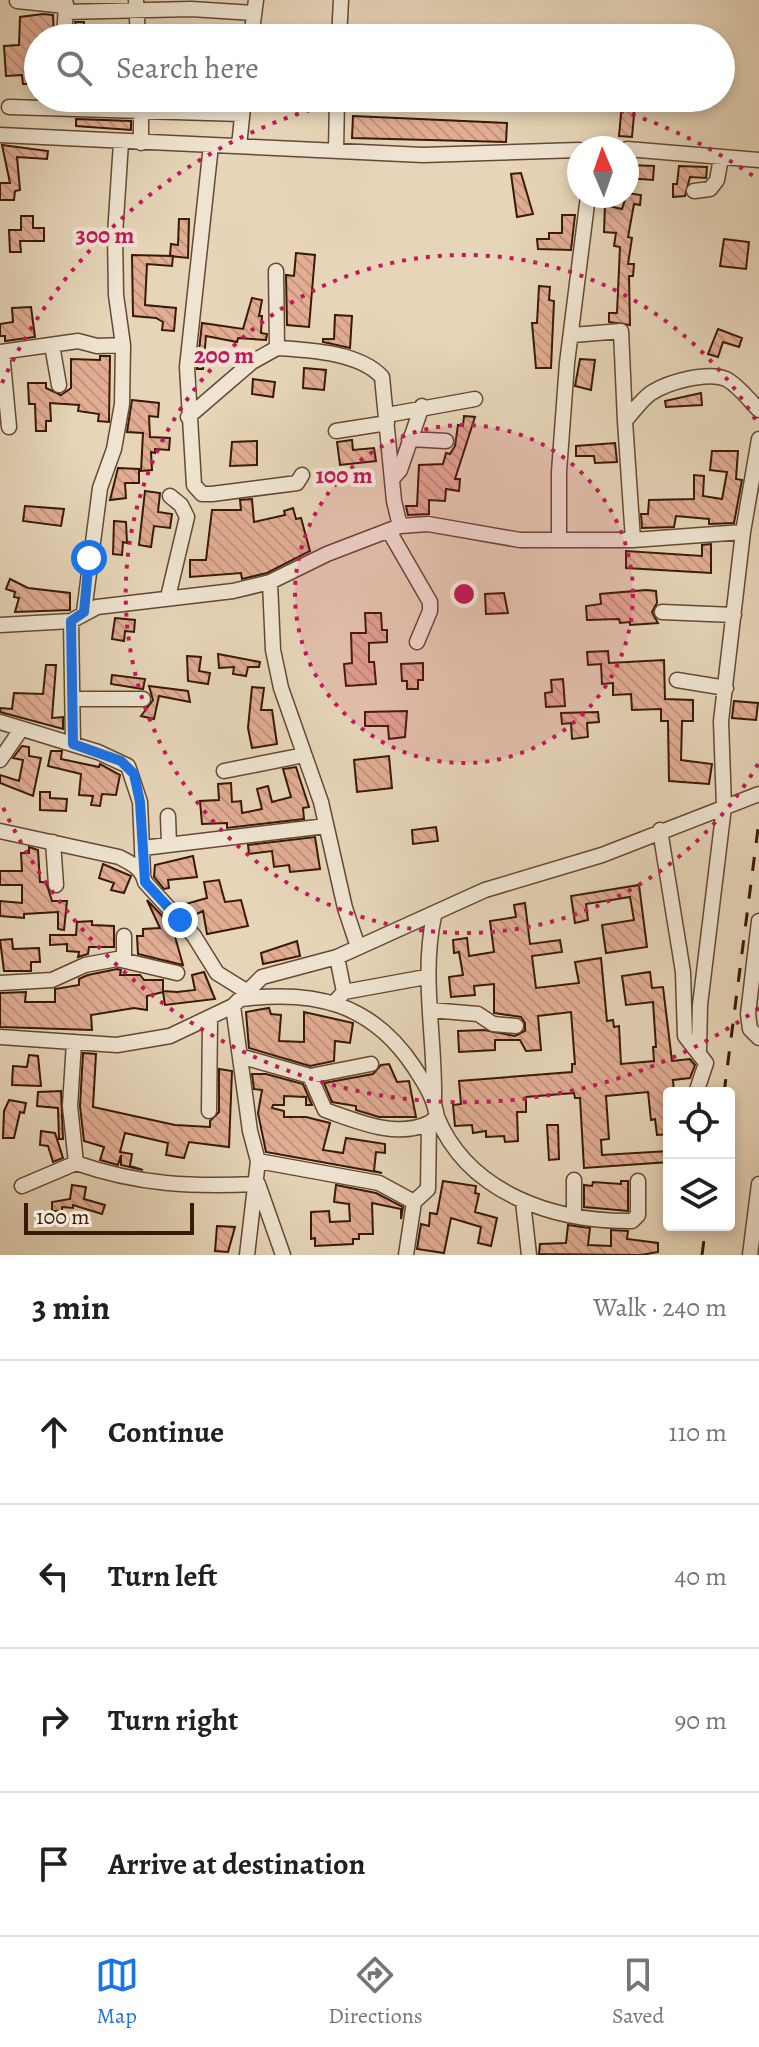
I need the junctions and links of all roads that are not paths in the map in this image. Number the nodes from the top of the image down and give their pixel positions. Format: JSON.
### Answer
{"nodes":[{"id":1,"x":341,"y":0,"type":"edge"},
{"id":2,"x":17,"y":1,"type":"edge"},
{"id":3,"x":66,"y":6,"type":"edge"},
{"id":4,"x":136,"y":6,"type":"edge"},
{"id":5,"x":255,"y":6,"type":"edge"},
{"id":6,"x":340,"y":24,"type":"edge"},
{"id":7,"x":24,"y":106,"type":"edge"},
{"id":8,"x":9,"y":107,"type":"dead end"},
{"id":9,"x":142,"y":112,"type":"edge"},
{"id":10,"x":222,"y":112,"type":"edge"},
{"id":11,"x":337,"y":112,"type":"edge"},
{"id":12,"x":242,"y":114,"type":"joint"},
{"id":13,"x":0,"y":135,"type":"edge"},
{"id":14,"x":121,"y":142,"type":"junction"},
{"id":15,"x":141,"y":143,"type":"junction"},
{"id":16,"x":211,"y":145,"type":"junction"},
{"id":17,"x":239,"y":146,"type":"junction"},
{"id":18,"x":639,"y":149,"type":"edge"},
{"id":19,"x":336,"y":151,"type":"junction"},
{"id":20,"x":567,"y":151,"type":"edge"},
{"id":21,"x":721,"y":158,"type":"junction"},
{"id":22,"x":759,"y":160,"type":"edge"},
{"id":23,"x":694,"y":191,"type":"dead end"},
{"id":24,"x":587,"y":208,"type":"edge"},
{"id":25,"x":276,"y":271,"type":"dead end"},
{"id":26,"x":573,"y":335,"type":"junction"},
{"id":27,"x":52,"y":345,"type":"junction"},
{"id":28,"x":123,"y":345,"type":"junction"},
{"id":29,"x":277,"y":348,"type":"junction"},
{"id":30,"x":1,"y":352,"type":"edge"},
{"id":31,"x":59,"y":385,"type":"dead end"},
{"id":32,"x":475,"y":399,"type":"dead end"},
{"id":33,"x":422,"y":406,"type":"junction"},
{"id":34,"x":759,"y":410,"type":"edge"},
{"id":35,"x":188,"y":417,"type":"junction"},
{"id":36,"x":387,"y":419,"type":"junction"},
{"id":37,"x":625,"y":421,"type":"junction"},
{"id":38,"x":9,"y":427,"type":"dead end"},
{"id":39,"x":336,"y":431,"type":"dead end"},
{"id":40,"x":409,"y":439,"type":"junction"},
{"id":41,"x":759,"y":439,"type":"edge"},
{"id":42,"x":446,"y":441,"type":"dead end"},
{"id":43,"x":302,"y":475,"type":"dead end"},
{"id":44,"x":394,"y":477,"type":"junction"},
{"id":45,"x":170,"y":496,"type":"dead end"},
{"id":46,"x":394,"y":529,"type":"junction"},
{"id":47,"x":743,"y":532,"type":"junction"},
{"id":48,"x":559,"y":540,"type":"junction"},
{"id":49,"x":633,"y":540,"type":"junction"},
{"id":50,"x":270,"y":582,"type":"junction"},
{"id":51,"x":168,"y":597,"type":"junction"},
{"id":52,"x":662,"y":612,"type":"dead end"},
{"id":53,"x":0,"y":613,"type":"edge"},
{"id":54,"x":734,"y":615,"type":"junction"},
{"id":55,"x":78,"y":617,"type":"junction"},
{"id":56,"x":7,"y":624,"type":"edge"},
{"id":57,"x":417,"y":642,"type":"dead end"},
{"id":58,"x":677,"y":680,"type":"dead end"},
{"id":59,"x":726,"y":688,"type":"junction"},
{"id":60,"x":75,"y":699,"type":"junction"},
{"id":61,"x":143,"y":699,"type":"dead end"},
{"id":62,"x":0,"y":722,"type":"edge"},
{"id":63,"x":20,"y":731,"type":"junction"},
{"id":64,"x":73,"y":744,"type":"junction"},
{"id":65,"x":304,"y":755,"type":"junction"},
{"id":66,"x":0,"y":760,"type":"edge"},
{"id":67,"x":224,"y":771,"type":"dead end"},
{"id":68,"x":759,"y":794,"type":"edge"},
{"id":69,"x":724,"y":807,"type":"junction"},
{"id":70,"x":168,"y":816,"type":"dead end"},
{"id":71,"x":326,"y":826,"type":"junction"},
{"id":72,"x":660,"y":830,"type":"junction"},
{"id":73,"x":0,"y":831,"type":"edge"},
{"id":74,"x":53,"y":842,"type":"junction"},
{"id":75,"x":169,"y":845,"type":"junction"},
{"id":76,"x":143,"y":848,"type":"junction"},
{"id":77,"x":143,"y":873,"type":"junction"},
{"id":78,"x":56,"y":885,"type":"dead end"},
{"id":79,"x":434,"y":916,"type":"junction"},
{"id":80,"x":759,"y":921,"type":"edge"},
{"id":81,"x":124,"y":936,"type":"dead end"},
{"id":82,"x":358,"y":947,"type":"junction"},
{"id":83,"x":337,"y":957,"type":"junction"},
{"id":84,"x":124,"y":960,"type":"junction"},
{"id":85,"x":177,"y":973,"type":"dead end"},
{"id":86,"x":426,"y":977,"type":"junction"},
{"id":87,"x":0,"y":983,"type":"edge"},
{"id":88,"x":339,"y":998,"type":"junction"},
{"id":89,"x":240,"y":999,"type":"junction"},
{"id":90,"x":430,"y":1010,"type":"junction"},
{"id":91,"x":210,"y":1020,"type":"junction"},
{"id":92,"x":516,"y":1026,"type":"dead end"},
{"id":93,"x":0,"y":1037,"type":"edge"},
{"id":94,"x":759,"y":1038,"type":"edge"},
{"id":95,"x":74,"y":1042,"type":"junction"},
{"id":96,"x":699,"y":1050,"type":"junction"},
{"id":97,"x":243,"y":1057,"type":"junction"},
{"id":98,"x":371,"y":1064,"type":"dead end"},
{"id":99,"x":310,"y":1076,"type":"junction"},
{"id":100,"x":699,"y":1087,"type":"edge"},
{"id":101,"x":434,"y":1099,"type":"junction"},
{"id":102,"x":209,"y":1111,"type":"dead end"},
{"id":103,"x":433,"y":1120,"type":"junction"},
{"id":104,"x":258,"y":1161,"type":"junction"},
{"id":105,"x":76,"y":1163,"type":"junction"},
{"id":106,"x":574,"y":1180,"type":"dead end"},
{"id":107,"x":638,"y":1181,"type":"dead end"},
{"id":108,"x":258,"y":1184,"type":"junction"},
{"id":109,"x":759,"y":1184,"type":"edge"},
{"id":110,"x":22,"y":1186,"type":"dead end"},
{"id":111,"x":414,"y":1202,"type":"junction"},
{"id":112,"x":523,"y":1202,"type":"junction"},
{"id":113,"x":574,"y":1215,"type":"junction"},
{"id":114,"x":753,"y":1254,"type":"edge"},
{"id":115,"x":247,"y":1255,"type":"edge"},
{"id":116,"x":283,"y":1255,"type":"edge"},
{"id":117,"x":406,"y":1255,"type":"edge"},
{"id":118,"x":529,"y":1255,"type":"edge"}],
"edges":[{"from":1,"to":6,"type":"street"},
{"from":2,"to":3,"type":"street"},
{"from":3,"to":4,"type":"street"},
{"from":4,"to":5,"type":"street"},
{"from":7,"to":8,"type":"street"},
{"from":9,"to":15,"type":"street"},
{"from":10,"to":12,"type":"street"},
{"from":11,"to":19,"type":"street"},
{"from":12,"to":17,"type":"street"},
{"from":13,"to":14,"type":"street"},
{"from":14,"to":15,"type":"street"},
{"from":14,"to":28,"type":"street"},
{"from":15,"to":16,"type":"street"},
{"from":16,"to":17,"type":"street"},
{"from":16,"to":35,"type":"street"},
{"from":17,"to":19,"type":"street"},
{"from":18,"to":21,"type":"street"},
{"from":19,"to":20,"type":"street"},
{"from":21,"to":22,"type":"street"},
{"from":21,"to":23,"type":"street"},
{"from":24,"to":26,"type":"street"},
{"from":25,"to":29,"type":"street"},
{"from":26,"to":37,"type":"street"},
{"from":26,"to":48,"type":"street"},
{"from":27,"to":28,"type":"street"},
{"from":27,"to":30,"type":"street"},
{"from":27,"to":31,"type":"street"},
{"from":28,"to":55,"type":"street"},
{"from":29,"to":35,"type":"street"},
{"from":29,"to":36,"type":"street"},
{"from":30,"to":38,"type":"street"},
{"from":32,"to":33,"type":"street"},
{"from":33,"to":36,"type":"street"},
{"from":33,"to":40,"type":"street"},
{"from":34,"to":37,"type":"street"},
{"from":35,"to":43,"type":"street"},
{"from":36,"to":39,"type":"street"},
{"from":36,"to":44,"type":"street"},
{"from":37,"to":49,"type":"street"},
{"from":40,"to":42,"type":"street"},
{"from":40,"to":44,"type":"street"},
{"from":41,"to":47,"type":"street"},
{"from":44,"to":46,"type":"street"},
{"from":45,"to":51,"type":"street"},
{"from":46,"to":48,"type":"street"},
{"from":46,"to":50,"type":"street"},
{"from":46,"to":57,"type":"street"},
{"from":47,"to":49,"type":"street"},
{"from":47,"to":54,"type":"street"},
{"from":48,"to":49,"type":"street"},
{"from":50,"to":51,"type":"street"},
{"from":50,"to":65,"type":"street"},
{"from":51,"to":55,"type":"street"},
{"from":52,"to":54,"type":"street"},
{"from":53,"to":56,"type":"street"},
{"from":54,"to":59,"type":"street"},
{"from":55,"to":56,"type":"street"},
{"from":55,"to":60,"type":"street"},
{"from":58,"to":59,"type":"street"},
{"from":59,"to":69,"type":"street"},
{"from":60,"to":61,"type":"street"},
{"from":60,"to":64,"type":"street"},
{"from":62,"to":63,"type":"street"},
{"from":63,"to":64,"type":"street"},
{"from":63,"to":66,"type":"street"},
{"from":64,"to":76,"type":"street"},
{"from":65,"to":67,"type":"street"},
{"from":65,"to":71,"type":"street"},
{"from":68,"to":69,"type":"street"},
{"from":69,"to":72,"type":"street"},
{"from":69,"to":96,"type":"street"},
{"from":70,"to":75,"type":"street"},
{"from":71,"to":75,"type":"street"},
{"from":71,"to":82,"type":"street"},
{"from":72,"to":79,"type":"street"},
{"from":72,"to":96,"type":"street"},
{"from":73,"to":74,"type":"street"},
{"from":74,"to":77,"type":"street"},
{"from":74,"to":78,"type":"street"},
{"from":75,"to":76,"type":"street"},
{"from":76,"to":77,"type":"street"},
{"from":77,"to":89,"type":"street"},
{"from":79,"to":82,"type":"street"},
{"from":79,"to":86,"type":"street"},
{"from":80,"to":94,"type":"street"},
{"from":81,"to":84,"type":"street"},
{"from":82,"to":83,"type":"street"},
{"from":83,"to":88,"type":"street"},
{"from":83,"to":89,"type":"street"},
{"from":84,"to":85,"type":"street"},
{"from":84,"to":87,"type":"street"},
{"from":86,"to":88,"type":"street"},
{"from":86,"to":90,"type":"street"},
{"from":88,"to":89,"type":"street"},
{"from":88,"to":101,"type":"street"},
{"from":89,"to":91,"type":"street"},
{"from":89,"to":97,"type":"street"},
{"from":90,"to":92,"type":"street"},
{"from":90,"to":101,"type":"street"},
{"from":91,"to":95,"type":"street"},
{"from":91,"to":102,"type":"street"},
{"from":93,"to":95,"type":"street"},
{"from":95,"to":105,"type":"street"},
{"from":96,"to":100,"type":"street"},
{"from":97,"to":99,"type":"street"},
{"from":97,"to":104,"type":"street"},
{"from":98,"to":99,"type":"street"},
{"from":99,"to":103,"type":"street"},
{"from":101,"to":103,"type":"street"},
{"from":103,"to":111,"type":"street"},
{"from":103,"to":112,"type":"street"},
{"from":104,"to":108,"type":"street"},
{"from":104,"to":111,"type":"street"},
{"from":105,"to":108,"type":"street"},
{"from":105,"to":110,"type":"street"},
{"from":106,"to":113,"type":"street"},
{"from":107,"to":113,"type":"street"},
{"from":108,"to":115,"type":"street"},
{"from":108,"to":116,"type":"street"},
{"from":109,"to":114,"type":"street"},
{"from":111,"to":117,"type":"street"},
{"from":112,"to":113,"type":"street"},
{"from":112,"to":118,"type":"street"}]}
